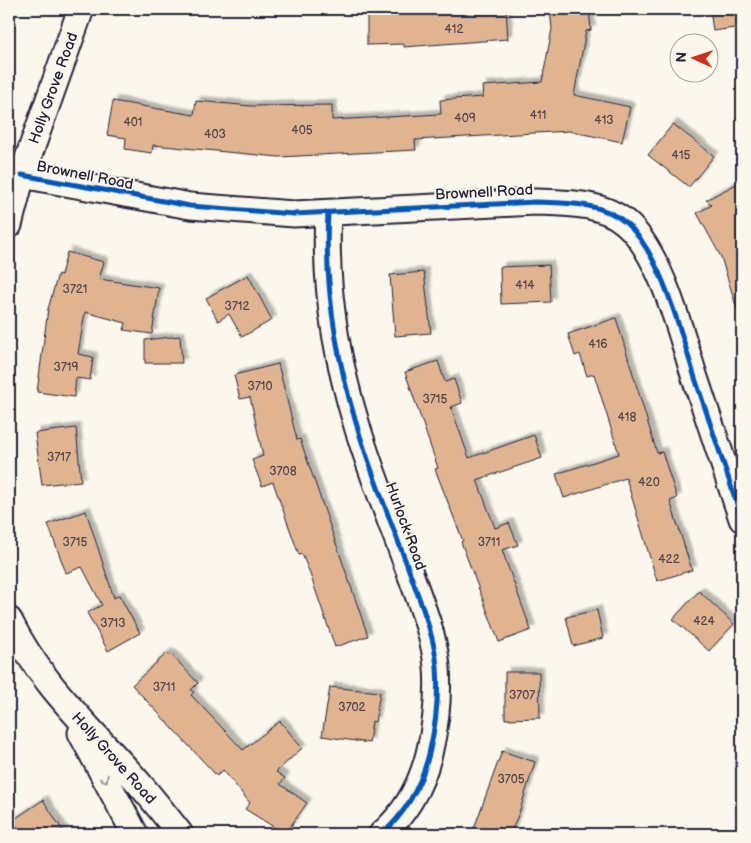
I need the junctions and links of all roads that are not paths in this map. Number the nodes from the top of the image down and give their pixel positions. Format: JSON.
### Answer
{"nodes":[{"id":1,"x":82,"y":9,"type":"edge"},
{"id":2,"x":22,"y":175,"type":"junction"},
{"id":3,"x":328,"y":213,"type":"junction"},
{"id":4,"x":9,"y":225,"type":"edge"},
{"id":5,"x":742,"y":520,"type":"edge"},
{"id":6,"x":11,"y":631,"type":"edge"},
{"id":7,"x":66,"y":704,"type":"junction"},
{"id":8,"x":135,"y":834,"type":"edge"},
{"id":9,"x":180,"y":834,"type":"edge"},
{"id":10,"x":382,"y":834,"type":"edge"}],
"edges":[{"from":1,"to":2,"type":"street","name":"Holly Grove Road"},
{"from":2,"to":3,"type":"street","name":"Brownell Road"},
{"from":2,"to":4,"type":"street","name":"Holly Grove Road"},
{"from":3,"to":5,"type":"street","name":"Brownell Road"},
{"from":3,"to":10,"type":"street","name":"Hurlock Road"},
{"from":6,"to":7,"type":"street","name":"Holly Grove Road"},
{"from":7,"to":8,"type":"street","name":"Holly Grove Road","one_way":true},
{"from":7,"to":9,"type":"street","name":"Holly Grove Road"}]}
